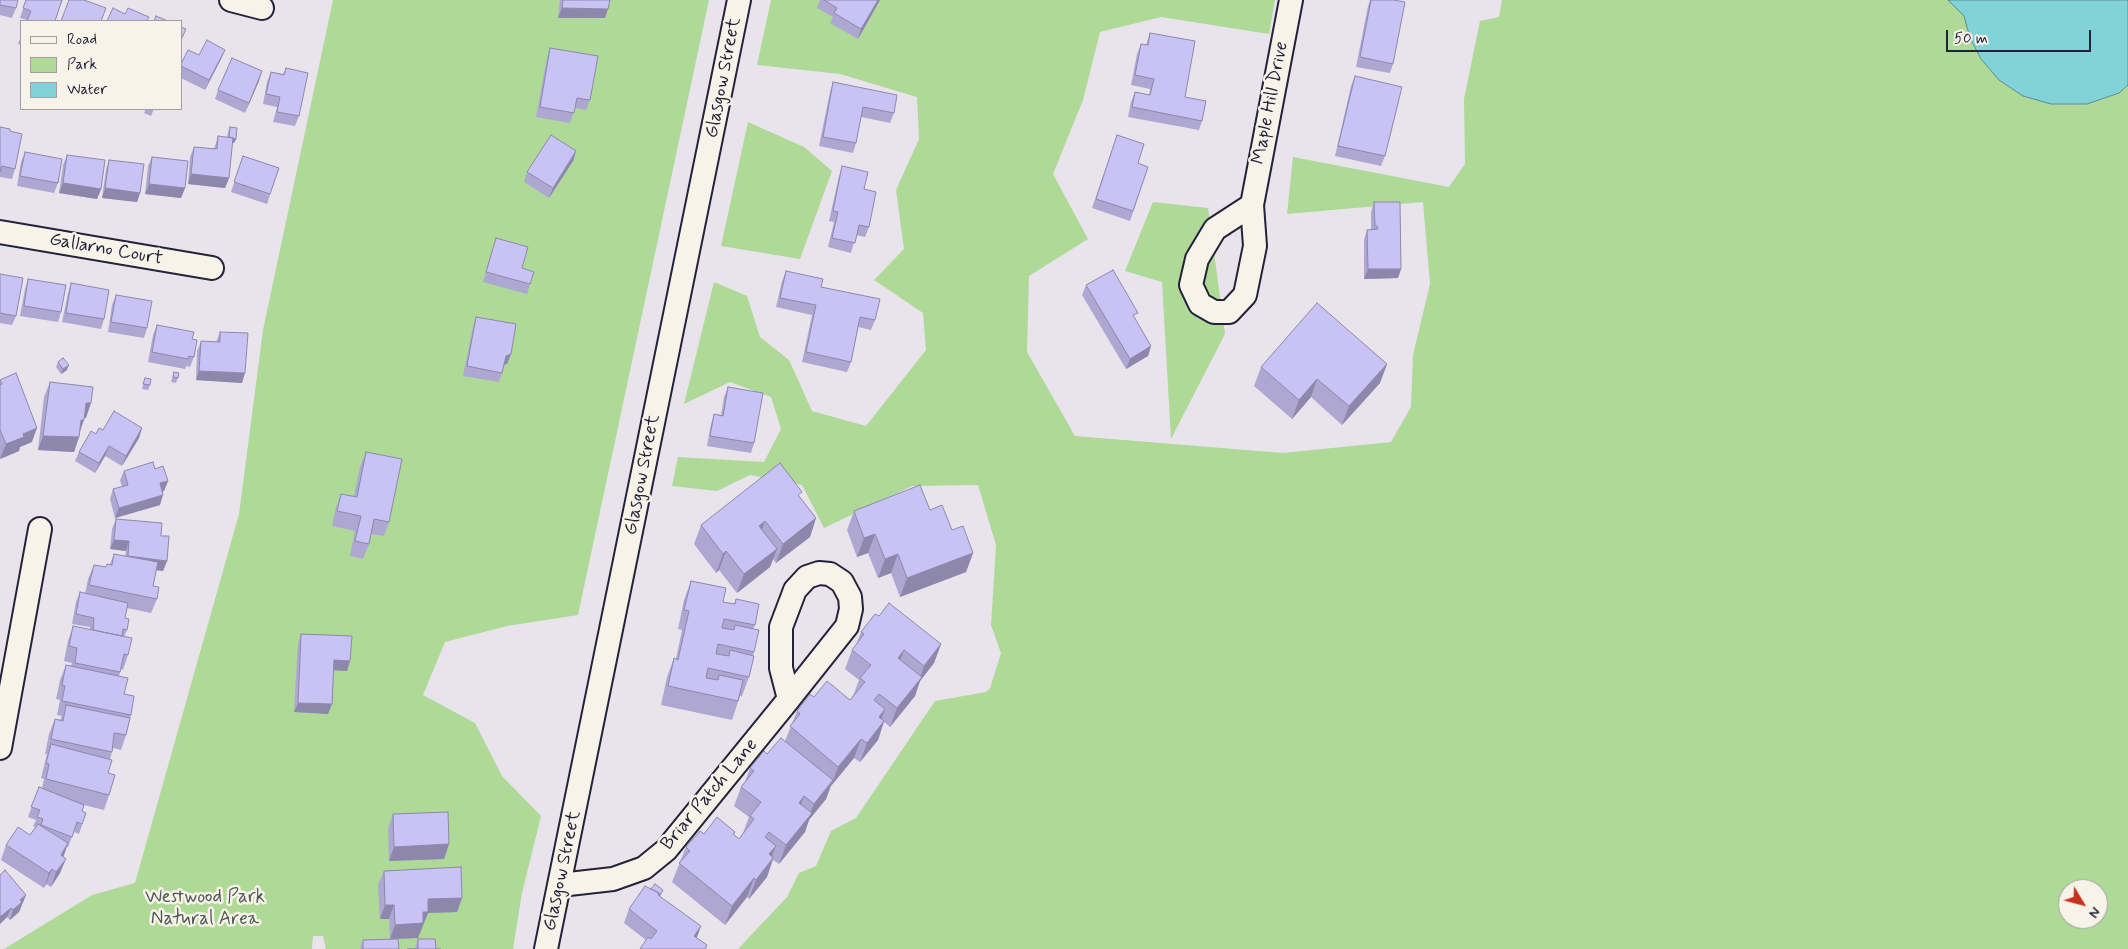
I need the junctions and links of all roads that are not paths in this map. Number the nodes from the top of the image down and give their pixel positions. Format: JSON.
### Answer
{"nodes":[{"id":1,"x":231,"y":0,"type":"edge"},
{"id":2,"x":739,"y":0,"type":"edge"},
{"id":3,"x":1291,"y":0,"type":"edge"},
{"id":4,"x":262,"y":8,"type":"dead end"},
{"id":5,"x":1252,"y":205,"type":"dead end"},
{"id":6,"x":0,"y":232,"type":"edge"},
{"id":7,"x":212,"y":268,"type":"dead end"},
{"id":8,"x":40,"y":529,"type":"dead end"},
{"id":9,"x":789,"y":699,"type":"junction"},
{"id":10,"x":0,"y":748,"type":"edge"},
{"id":11,"x":560,"y":885,"type":"junction"},
{"id":12,"x":546,"y":949,"type":"edge"}],
"edges":[{"from":1,"to":4,"type":"street"},
{"from":2,"to":11,"type":"street","name":"Glasgow Street"},
{"from":3,"to":5,"type":"street","name":"Maple Hill Drive"},
{"from":6,"to":7,"type":"street","name":"Gallarno Court"},
{"from":8,"to":10,"type":"street"},
{"from":9,"to":9,"type":"street","name":"Briar Patch Lane"},
{"from":9,"to":11,"type":"street","name":"Briar Patch Lane"},
{"from":11,"to":12,"type":"street","name":"Glasgow Street"}]}
